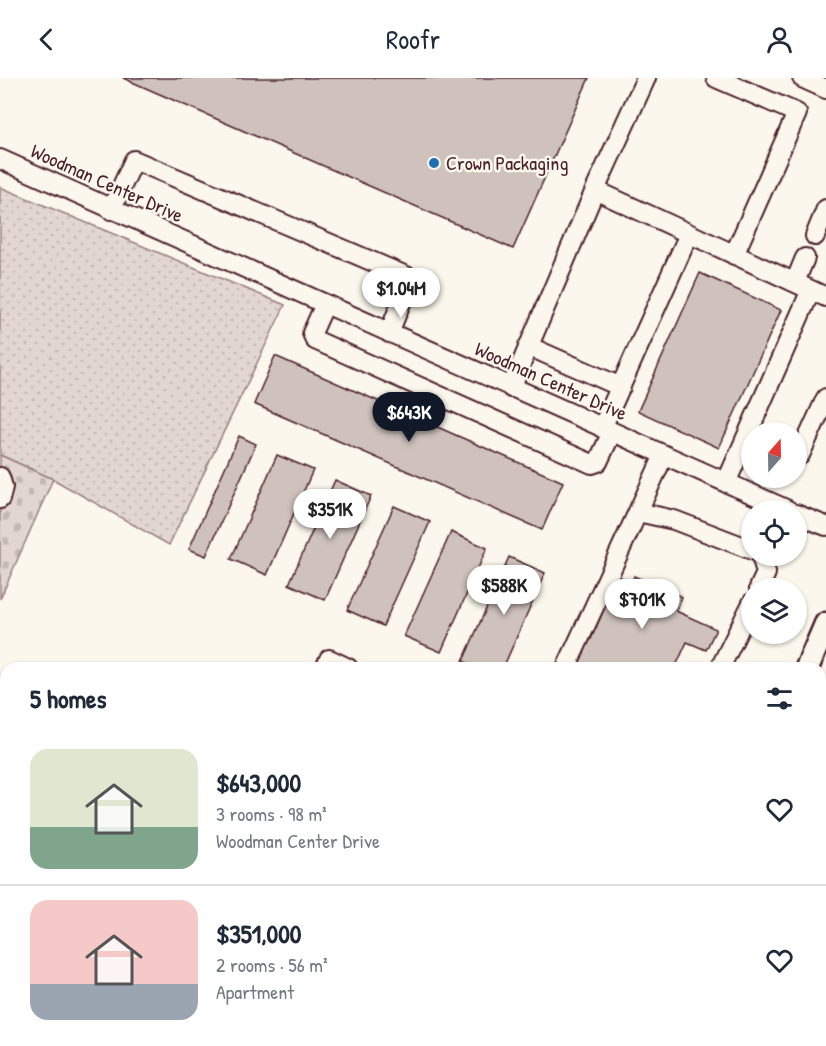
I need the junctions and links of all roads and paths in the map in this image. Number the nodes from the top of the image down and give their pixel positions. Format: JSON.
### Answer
{"nodes":[{"id":1,"x":646,"y":78,"type":"edge"},
{"id":2,"x":716,"y":78,"type":"edge"},
{"id":3,"x":802,"y":78,"type":"edge"},
{"id":4,"x":826,"y":88,"type":"edge"},
{"id":5,"x":0,"y":159,"type":"edge"},
{"id":6,"x":595,"y":190,"type":"junction"},
{"id":7,"x":826,"y":209,"type":"edge"},
{"id":8,"x":111,"y":210,"type":"junction"},
{"id":9,"x":689,"y":234,"type":"junction"},
{"id":10,"x":815,"y":236,"type":"dead end"},
{"id":11,"x":734,"y":255,"type":"junction"},
{"id":12,"x":805,"y":258,"type":"dead end"},
{"id":13,"x":811,"y":290,"type":"edge"},
{"id":14,"x":325,"y":304,"type":"junction"},
{"id":15,"x":389,"y":333,"type":"junction"},
{"id":16,"x":528,"y":346,"type":"junction"},
{"id":17,"x":621,"y":387,"type":"junction"},
{"id":18,"x":510,"y":388,"type":"junction"},
{"id":19,"x":826,"y":398,"type":"edge"},
{"id":20,"x":755,"y":422,"type":"edge"},
{"id":21,"x":607,"y":430,"type":"junction"},
{"id":22,"x":807,"y":440,"type":"edge"},
{"id":23,"x":741,"y":452,"type":"edge"},
{"id":24,"x":664,"y":455,"type":"junction"},
{"id":25,"x":0,"y":477,"type":"edge"},
{"id":26,"x":726,"y":483,"type":"junction"},
{"id":27,"x":0,"y":499,"type":"edge"},
{"id":28,"x":765,"y":500,"type":"edge"},
{"id":29,"x":638,"y":512,"type":"junction"},
{"id":30,"x":807,"y":518,"type":"edge"},
{"id":31,"x":826,"y":526,"type":"edge"},
{"id":32,"x":741,"y":546,"type":"edge"},
{"id":33,"x":826,"y":624,"type":"edge"},
{"id":34,"x":741,"y":625,"type":"edge"},
{"id":35,"x":569,"y":662,"type":"edge"},
{"id":36,"x":723,"y":662,"type":"edge"},
{"id":37,"x":810,"y":662,"type":"edge"}],
"edges":[{"from":1,"to":6,"type":"street"},
{"from":2,"to":11,"type":"street"},
{"from":3,"to":4,"type":"street"},
{"from":5,"to":8,"type":"street","name":"Woodman Center Drive"},
{"from":6,"to":9,"type":"street"},
{"from":6,"to":16,"type":"street"},
{"from":7,"to":10,"type":"street"},
{"from":8,"to":14,"type":"street","name":"Woodman Center Drive"},
{"from":8,"to":15,"type":"street"},
{"from":9,"to":11,"type":"street"},
{"from":9,"to":17,"type":"street"},
{"from":11,"to":13,"type":"street"},
{"from":12,"to":13,"type":"street"},
{"from":13,"to":20,"type":"street"},
{"from":14,"to":15,"type":"street","name":"Woodman Center Drive"},
{"from":14,"to":21,"type":"street"},
{"from":15,"to":18,"type":"street","name":"Woodman Center Drive"},
{"from":16,"to":17,"type":"street"},
{"from":16,"to":18,"type":"street"},
{"from":17,"to":21,"type":"street"},
{"from":18,"to":21,"type":"street","name":"Woodman Center Drive"},
{"from":19,"to":22,"type":"street"},
{"from":21,"to":24,"type":"street","name":"Woodman Center Drive"},
{"from":23,"to":26,"type":"street"},
{"from":24,"to":26,"type":"street","name":"Woodman Center Drive"},
{"from":24,"to":29,"type":"street"},
{"from":25,"to":27,"type":"street"},
{"from":26,"to":28,"type":"street","name":"Woodman Center Drive"},
{"from":29,"to":32,"type":"street"},
{"from":29,"to":35,"type":"street"},
{"from":30,"to":31,"type":"street"},
{"from":33,"to":37,"type":"main road"},
{"from":34,"to":36,"type":"street"}]}
